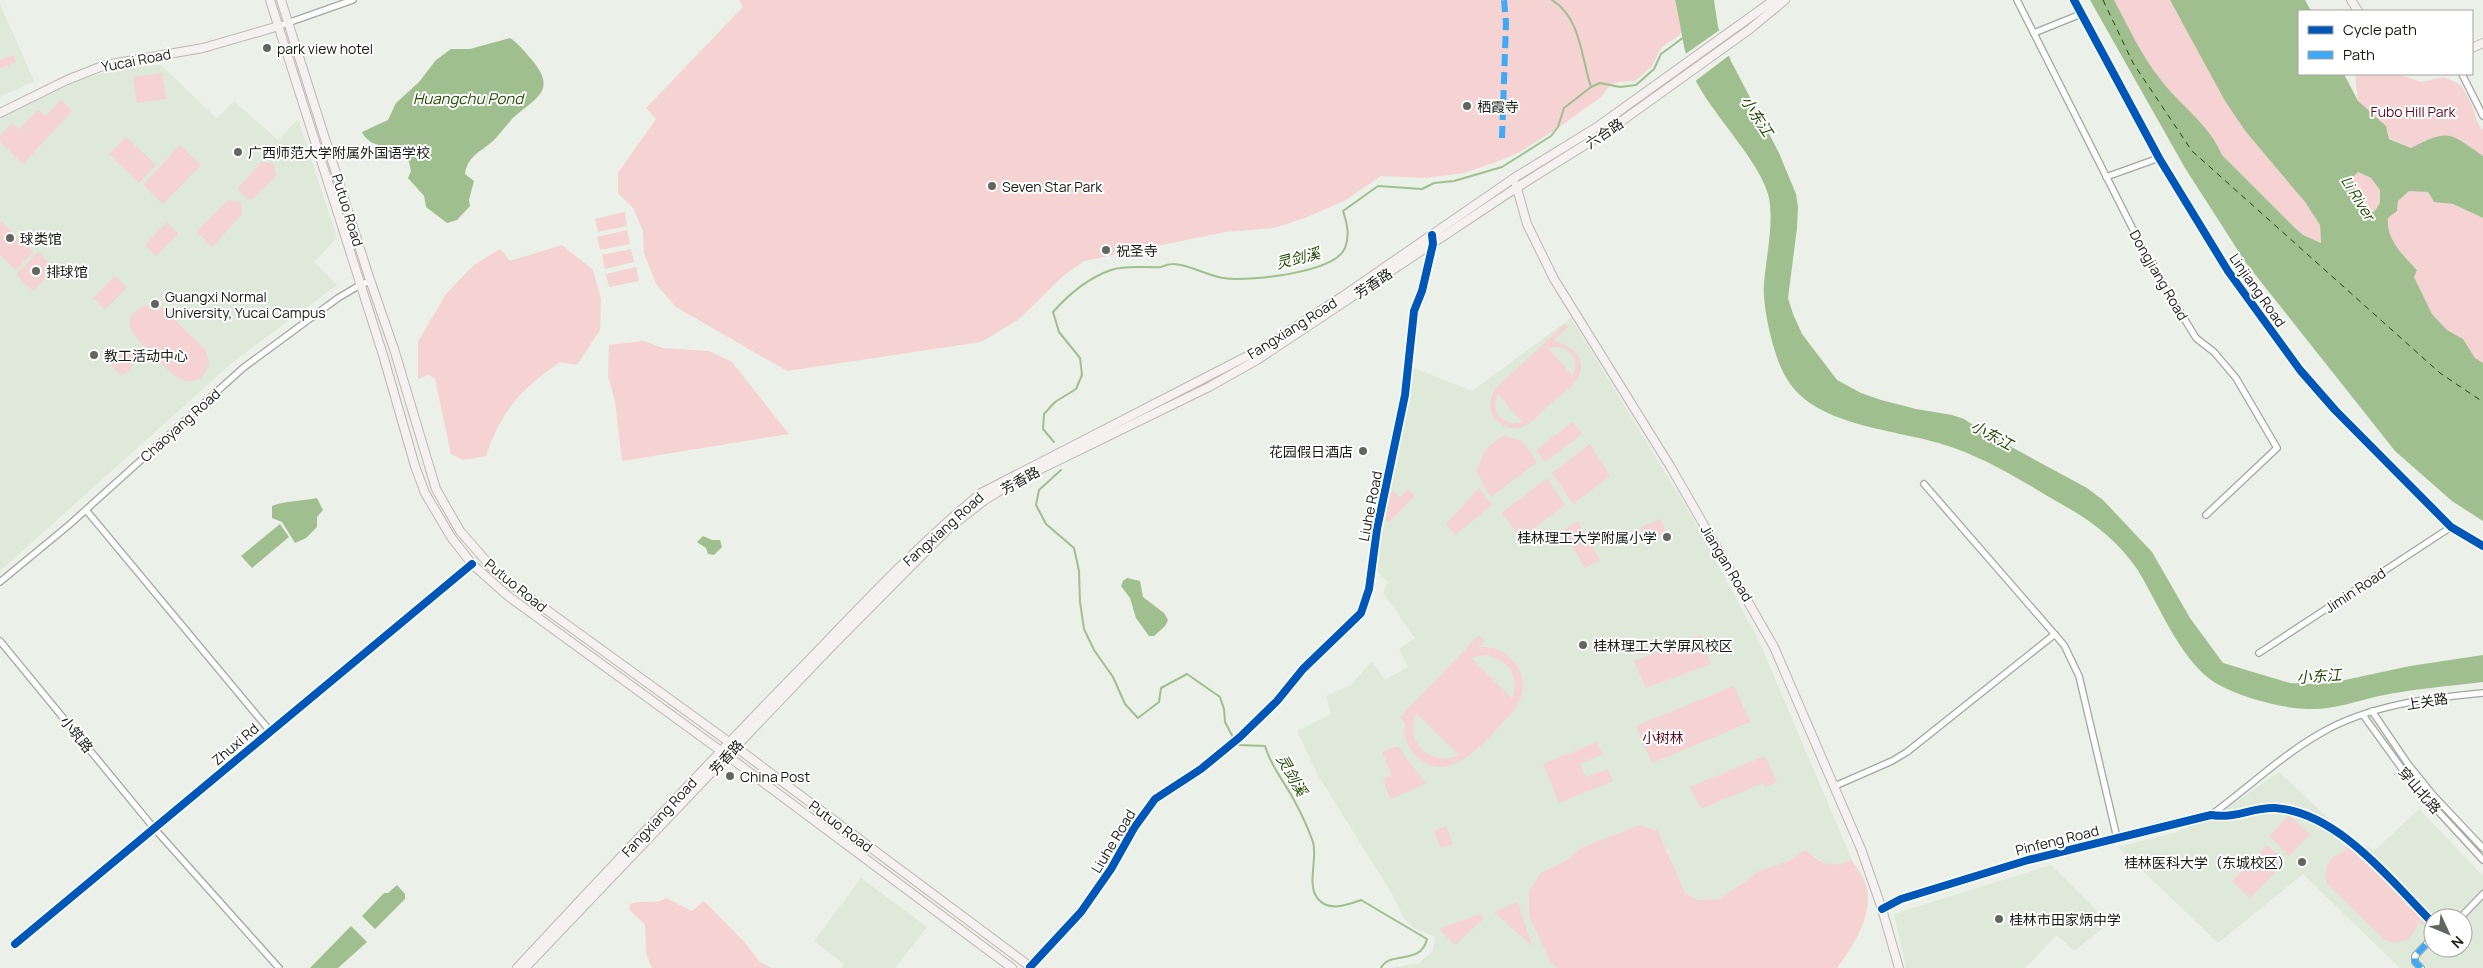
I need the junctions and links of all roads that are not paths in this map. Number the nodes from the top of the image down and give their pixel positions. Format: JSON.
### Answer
{"nodes":[{"id":1,"x":270,"y":0,"type":"edge"},
{"id":2,"x":281,"y":0,"type":"edge"},
{"id":3,"x":353,"y":0,"type":"edge"},
{"id":4,"x":1774,"y":0,"type":"edge"},
{"id":5,"x":1785,"y":0,"type":"edge"},
{"id":6,"x":2017,"y":0,"type":"edge"},
{"id":7,"x":2074,"y":0,"type":"edge"},
{"id":8,"x":2081,"y":14,"type":"junction"},
{"id":9,"x":290,"y":23,"type":"junction"},
{"id":10,"x":279,"y":26,"type":"junction"},
{"id":11,"x":2034,"y":34,"type":"junction"},
{"id":12,"x":1729,"y":39,"type":"junction"},
{"id":13,"x":2462,"y":75,"type":"edge"},
{"id":14,"x":0,"y":113,"type":"edge"},
{"id":15,"x":2483,"y":116,"type":"edge"},
{"id":16,"x":2159,"y":158,"type":"junction"},
{"id":17,"x":2106,"y":177,"type":"junction"},
{"id":18,"x":1514,"y":178,"type":"junction"},
{"id":19,"x":1516,"y":188,"type":"junction"},
{"id":20,"x":1432,"y":235,"type":"junction"},
{"id":21,"x":1433,"y":244,"type":"junction"},
{"id":22,"x":370,"y":281,"type":"junction"},
{"id":23,"x":360,"y":285,"type":"junction"},
{"id":24,"x":1924,"y":484,"type":"dead end"},
{"id":25,"x":86,"y":510,"type":"junction"},
{"id":26,"x":2206,"y":515,"type":"dead end"},
{"id":27,"x":2451,"y":527,"type":"junction"},
{"id":28,"x":2483,"y":546,"type":"edge"},
{"id":29,"x":472,"y":564,"type":"junction"},
{"id":30,"x":0,"y":582,"type":"edge"},
{"id":31,"x":2055,"y":634,"type":"junction"},
{"id":32,"x":0,"y":641,"type":"edge"},
{"id":33,"x":2259,"y":653,"type":"dead end"},
{"id":34,"x":2483,"y":693,"type":"edge"},
{"id":35,"x":2372,"y":711,"type":"junction"},
{"id":36,"x":2363,"y":715,"type":"junction"},
{"id":37,"x":270,"y":730,"type":"junction"},
{"id":38,"x":732,"y":745,"type":"junction"},
{"id":39,"x":724,"y":754,"type":"junction"},
{"id":40,"x":1835,"y":786,"type":"junction"},
{"id":41,"x":2211,"y":815,"type":"junction"},
{"id":42,"x":153,"y":827,"type":"junction"},
{"id":43,"x":2117,"y":838,"type":"junction"},
{"id":44,"x":2483,"y":848,"type":"edge"},
{"id":45,"x":2483,"y":860,"type":"edge"},
{"id":46,"x":2483,"y":894,"type":"edge"},
{"id":47,"x":2470,"y":908,"type":"edge"},
{"id":48,"x":1882,"y":909,"type":"junction"},
{"id":49,"x":2423,"y":913,"type":"edge"},
{"id":50,"x":15,"y":944,"type":"dead end"},
{"id":51,"x":2423,"y":948,"type":"edge"},
{"id":52,"x":279,"y":968,"type":"edge"},
{"id":53,"x":516,"y":968,"type":"edge"},
{"id":54,"x":525,"y":968,"type":"edge"},
{"id":55,"x":1012,"y":968,"type":"edge"},
{"id":56,"x":1029,"y":968,"type":"edge"},
{"id":57,"x":1899,"y":968,"type":"edge"},
{"id":58,"x":2421,"y":968,"type":"edge"}],
"edges":[{"from":1,"to":10,"type":"main road","name":"Putuo Road"},
{"from":2,"to":9,"type":"main road","name":"Putuo Road"},
{"from":3,"to":9,"type":"street"},
{"from":4,"to":12,"type":"main road"},
{"from":5,"to":12,"type":"main road"},
{"from":6,"to":11,"type":"street","name":"Dongjiang Road"},
{"from":7,"to":8,"type":"street","name":"Linjiang Road"},
{"from":8,"to":11,"type":"street"},
{"from":8,"to":16,"type":"street","name":"Linjiang Road"},
{"from":9,"to":10,"type":"street"},
{"from":9,"to":22,"type":"main road","name":"Putuo Road"},
{"from":10,"to":14,"type":"main road","name":"Yucai Road"},
{"from":10,"to":23,"type":"main road","name":"Putuo Road"},
{"from":11,"to":17,"type":"street","name":"Dongjiang Road"},
{"from":12,"to":18,"type":"main road","name":"六合路"},
{"from":12,"to":19,"type":"main road","name":"六合路"},
{"from":13,"to":15,"type":"street"},
{"from":16,"to":17,"type":"street"},
{"from":16,"to":27,"type":"street","name":"Linjiang Road"},
{"from":17,"to":26,"type":"street","name":"Dongjiang Road"},
{"from":18,"to":19,"type":"main road","name":"Jiangan Road"},
{"from":18,"to":20,"type":"main road","name":"Fangxiang Road"},
{"from":19,"to":21,"type":"main road","name":"芳香路"},
{"from":19,"to":40,"type":"main road","name":"Jiangan Road"},
{"from":20,"to":21,"type":"street","name":"Liuhe Road"},
{"from":20,"to":38,"type":"main road","name":"Fangxiang Road"},
{"from":21,"to":38,"type":"main road","name":"芳香路"},
{"from":21,"to":56,"type":"street","name":"Liuhe Road"},
{"from":22,"to":23,"type":"street","name":"Chaoyang Road"},
{"from":22,"to":38,"type":"main road","name":"Putuo Road"},
{"from":23,"to":25,"type":"street","name":"Chaoyang Road"},
{"from":23,"to":29,"type":"main road","name":"Putuo Road"},
{"from":24,"to":31,"type":"street"},
{"from":25,"to":30,"type":"street","name":"Chaoyang Road"},
{"from":25,"to":37,"type":"street"},
{"from":27,"to":28,"type":"street","name":"Linjiang Road"},
{"from":27,"to":33,"type":"street","name":"Jimin Road"},
{"from":29,"to":37,"type":"street","name":"Zhuxi Rd"},
{"from":29,"to":39,"type":"main road","name":"Putuo Road"},
{"from":31,"to":40,"type":"street"},
{"from":31,"to":43,"type":"street"},
{"from":32,"to":42,"type":"street","name":"小筑路"},
{"from":34,"to":35,"type":"street","name":"上关路"},
{"from":35,"to":36,"type":"street","name":"上关路"},
{"from":35,"to":44,"type":"street","name":"穿山北路"},
{"from":36,"to":41,"type":"street","name":"上关路"},
{"from":36,"to":45,"type":"street","name":"穿山北路"},
{"from":37,"to":42,"type":"street","name":"Zhuxi Rd"},
{"from":38,"to":39,"type":"main road","name":"Fangxiang Road"},
{"from":38,"to":56,"type":"main road","name":"Putuo Road"},
{"from":39,"to":53,"type":"main road","name":"Fangxiang Road"},
{"from":39,"to":54,"type":"main road","name":"芳香路"},
{"from":39,"to":55,"type":"main road","name":"Putuo Road"},
{"from":40,"to":48,"type":"main road","name":"Jiangan Road"},
{"from":41,"to":43,"type":"street","name":"Pinfeng Road"},
{"from":41,"to":49,"type":"street","name":"Pinfeng Road"},
{"from":42,"to":50,"type":"street","name":"Zhuxi Rd"},
{"from":42,"to":52,"type":"street","name":"小筑路"},
{"from":43,"to":48,"type":"street","name":"Pinfeng Road"},
{"from":46,"to":47,"type":"street"},
{"from":48,"to":57,"type":"main road","name":"Jiangan Road"},
{"from":51,"to":58,"type":"street"}]}
